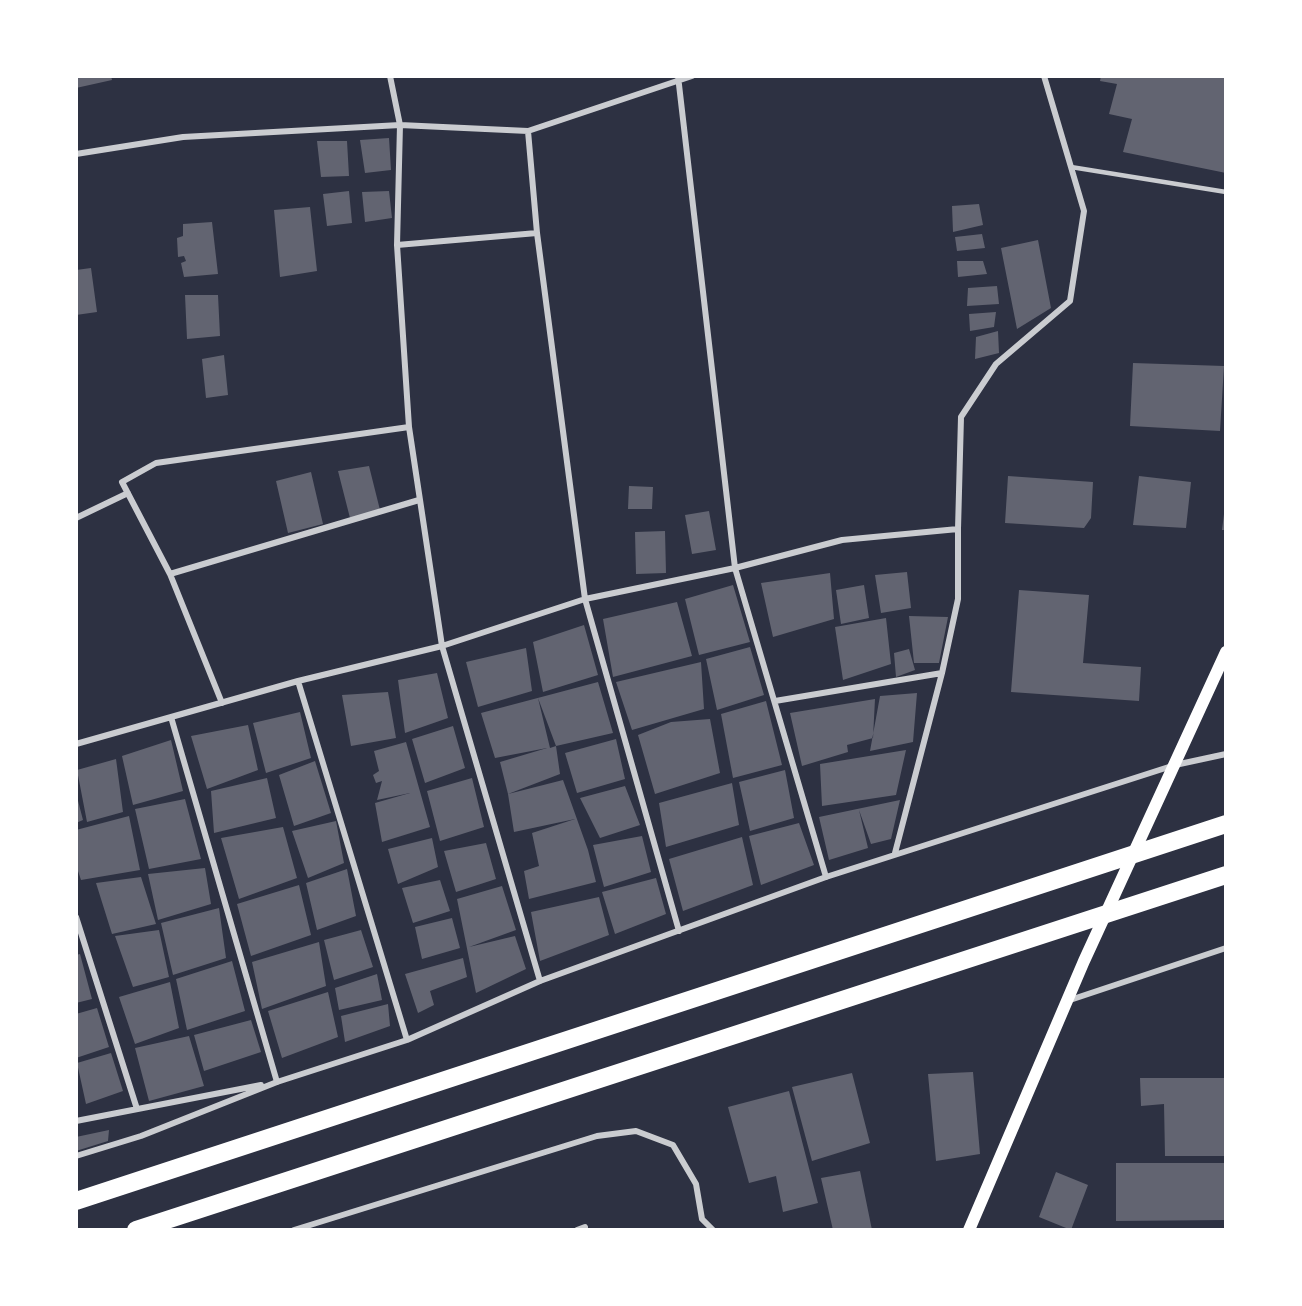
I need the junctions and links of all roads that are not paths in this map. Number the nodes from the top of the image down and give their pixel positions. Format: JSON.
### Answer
{"nodes":[{"id":1,"x":390,"y":76,"type":"edge"},
{"id":2,"x":692,"y":76,"type":"edge"},
{"id":3,"x":1044,"y":76,"type":"edge"},
{"id":4,"x":678,"y":78,"type":"edge"},
{"id":5,"x":400,"y":125,"type":"junction"},
{"id":6,"x":528,"y":131,"type":"junction"},
{"id":7,"x":76,"y":154,"type":"edge"},
{"id":8,"x":1071,"y":167,"type":"junction"},
{"id":9,"x":1226,"y":192,"type":"edge"},
{"id":10,"x":537,"y":232,"type":"junction"},
{"id":11,"x":397,"y":245,"type":"junction"},
{"id":12,"x":409,"y":427,"type":"junction"},
{"id":13,"x":128,"y":493,"type":"junction"},
{"id":14,"x":419,"y":500,"type":"junction"},
{"id":15,"x":76,"y":518,"type":"edge"},
{"id":16,"x":958,"y":529,"type":"junction"},
{"id":17,"x":735,"y":568,"type":"junction"},
{"id":18,"x":170,"y":574,"type":"junction"},
{"id":19,"x":585,"y":599,"type":"junction"},
{"id":20,"x":442,"y":646,"type":"junction"},
{"id":21,"x":1226,"y":652,"type":"edge"},
{"id":22,"x":942,"y":673,"type":"junction"},
{"id":23,"x":298,"y":681,"type":"junction"},
{"id":24,"x":775,"y":700,"type":"junction"},
{"id":25,"x":222,"y":702,"type":"junction"},
{"id":26,"x":171,"y":717,"type":"junction"},
{"id":27,"x":76,"y":744,"type":"edge"},
{"id":28,"x":1226,"y":754,"type":"edge"},
{"id":29,"x":1175,"y":765,"type":"junction"},
{"id":30,"x":1226,"y":824,"type":"edge"},
{"id":31,"x":896,"y":853,"type":"junction"},
{"id":32,"x":1226,"y":875,"type":"edge"},
{"id":33,"x":826,"y":877,"type":"junction"},
{"id":34,"x":76,"y":917,"type":"edge"},
{"id":35,"x":679,"y":931,"type":"junction"},
{"id":36,"x":1226,"y":948,"type":"edge"},
{"id":37,"x":540,"y":981,"type":"junction"},
{"id":38,"x":1067,"y":1001,"type":"junction"},
{"id":39,"x":407,"y":1040,"type":"junction"},
{"id":40,"x":277,"y":1082,"type":"junction"},
{"id":41,"x":137,"y":1108,"type":"junction"},
{"id":42,"x":76,"y":1121,"type":"edge"},
{"id":43,"x":76,"y":1156,"type":"edge"},
{"id":44,"x":76,"y":1202,"type":"edge"},
{"id":45,"x":136,"y":1230,"type":"edge"},
{"id":46,"x":294,"y":1230,"type":"edge"},
{"id":47,"x":577,"y":1230,"type":"edge"},
{"id":48,"x":585,"y":1230,"type":"edge"},
{"id":49,"x":713,"y":1230,"type":"edge"},
{"id":50,"x":969,"y":1230,"type":"edge"}],
"edges":[{"from":1,"to":5,"type":"street"},
{"from":2,"to":4,"type":"street"},
{"from":3,"to":8,"type":"street"},
{"from":4,"to":6,"type":"street"},
{"from":4,"to":17,"type":"street"},
{"from":5,"to":6,"type":"street"},
{"from":5,"to":7,"type":"street"},
{"from":5,"to":11,"type":"street"},
{"from":6,"to":10,"type":"street"},
{"from":8,"to":9,"type":"lane"},
{"from":8,"to":16,"type":"street"},
{"from":10,"to":11,"type":"street"},
{"from":10,"to":19,"type":"street"},
{"from":11,"to":12,"type":"street"},
{"from":12,"to":13,"type":"street"},
{"from":12,"to":14,"type":"street"},
{"from":13,"to":15,"type":"street"},
{"from":13,"to":18,"type":"street"},
{"from":14,"to":18,"type":"street"},
{"from":14,"to":20,"type":"street"},
{"from":16,"to":17,"type":"street"},
{"from":16,"to":22,"type":"street"},
{"from":17,"to":19,"type":"street"},
{"from":17,"to":24,"type":"street"},
{"from":18,"to":25,"type":"street"},
{"from":19,"to":20,"type":"street"},
{"from":19,"to":35,"type":"street"},
{"from":20,"to":23,"type":"street"},
{"from":20,"to":37,"type":"street"},
{"from":21,"to":29,"type":"main road"},
{"from":22,"to":24,"type":"street"},
{"from":22,"to":31,"type":"street"},
{"from":23,"to":25,"type":"street"},
{"from":23,"to":39,"type":"street"},
{"from":24,"to":33,"type":"street"},
{"from":25,"to":26,"type":"street"},
{"from":26,"to":27,"type":"street"},
{"from":26,"to":40,"type":"street"},
{"from":28,"to":29,"type":"street"},
{"from":29,"to":31,"type":"street"},
{"from":29,"to":38,"type":"main road"},
{"from":30,"to":44,"type":"highway"},
{"from":31,"to":33,"type":"street"},
{"from":32,"to":45,"type":"highway"},
{"from":33,"to":35,"type":"street"},
{"from":34,"to":41,"type":"street"},
{"from":35,"to":37,"type":"street"},
{"from":36,"to":38,"type":"street"},
{"from":37,"to":39,"type":"street"},
{"from":38,"to":50,"type":"main road"},
{"from":39,"to":40,"type":"street"},
{"from":40,"to":41,"type":"street"},
{"from":40,"to":43,"type":"street"},
{"from":41,"to":42,"type":"street"},
{"from":46,"to":49,"type":"street"},
{"from":47,"to":48,"type":"street"}]}
